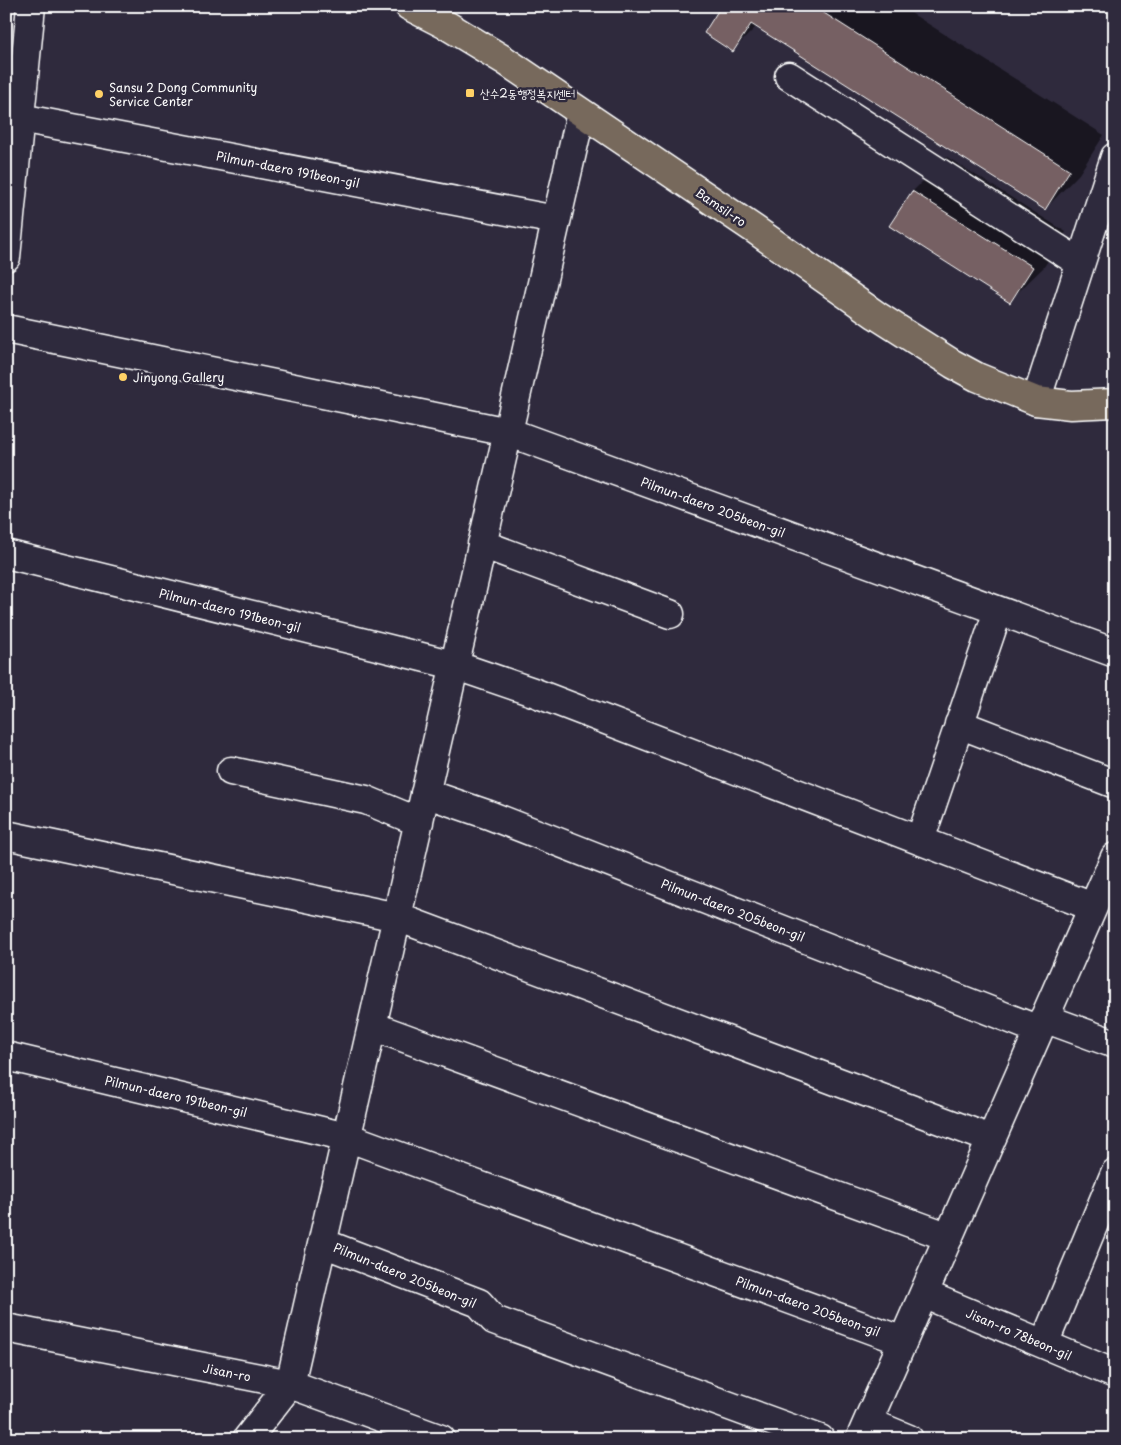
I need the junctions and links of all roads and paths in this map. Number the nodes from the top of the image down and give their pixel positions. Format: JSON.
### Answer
{"nodes":[{"id":1,"x":31,"y":6,"type":"edge"},
{"id":2,"x":409,"y":6,"type":"edge"},
{"id":3,"x":789,"y":76,"type":"dead end"},
{"id":4,"x":580,"y":114,"type":"junction"},
{"id":5,"x":20,"y":118,"type":"junction"},
{"id":6,"x":1115,"y":158,"type":"edge"},
{"id":7,"x":11,"y":166,"type":"edge"},
{"id":8,"x":556,"y":220,"type":"junction"},
{"id":9,"x":6,"y":257,"type":"edge"},
{"id":10,"x":1080,"y":263,"type":"junction"},
{"id":11,"x":6,"y":329,"type":"edge"},
{"id":12,"x":1036,"y":401,"type":"junction"},
{"id":13,"x":1115,"y":403,"type":"edge"},
{"id":14,"x":508,"y":432,"type":"junction"},
{"id":15,"x":482,"y":544,"type":"junction"},
{"id":16,"x":6,"y":554,"type":"edge"},
{"id":17,"x":998,"y":610,"type":"junction"},
{"id":18,"x":670,"y":614,"type":"dead end"},
{"id":19,"x":1115,"y":653,"type":"edge"},
{"id":20,"x":454,"y":666,"type":"junction"},
{"id":21,"x":959,"y":724,"type":"junction"},
{"id":22,"x":231,"y":771,"type":"dead end"},
{"id":23,"x":1115,"y":784,"type":"edge"},
{"id":24,"x":425,"y":793,"type":"junction"},
{"id":25,"x":419,"y":822,"type":"junction"},
{"id":26,"x":6,"y":835,"type":"edge"},
{"id":27,"x":920,"y":840,"type":"junction"},
{"id":28,"x":1115,"y":857,"type":"edge"},
{"id":29,"x":1092,"y":907,"type":"junction"},
{"id":30,"x":397,"y":917,"type":"junction"},
{"id":31,"x":1041,"y":1024,"type":"junction"},
{"id":32,"x":372,"y":1026,"type":"junction"},
{"id":33,"x":1115,"y":1044,"type":"edge"},
{"id":34,"x":6,"y":1056,"type":"edge"},
{"id":35,"x":347,"y":1137,"type":"junction"},
{"id":36,"x":991,"y":1139,"type":"junction"},
{"id":37,"x":1115,"y":1174,"type":"edge"},
{"id":38,"x":949,"y":1236,"type":"junction"},
{"id":39,"x":323,"y":1243,"type":"junction"},
{"id":40,"x":924,"y":1294,"type":"junction"},
{"id":41,"x":6,"y":1328,"type":"edge"},
{"id":42,"x":903,"y":1341,"type":"junction"},
{"id":43,"x":1044,"y":1344,"type":"junction"},
{"id":44,"x":1115,"y":1374,"type":"edge"},
{"id":45,"x":290,"y":1384,"type":"junction"},
{"id":46,"x":864,"y":1430,"type":"edge"},
{"id":47,"x":247,"y":1439,"type":"edge"},
{"id":48,"x":441,"y":1439,"type":"edge"},
{"id":49,"x":820,"y":1439,"type":"edge"},
{"id":50,"x":909,"y":1439,"type":"edge"}],
"edges":[{"from":1,"to":5,"type":"street"},
{"from":2,"to":4,"type":"main road","name":"Bamsil-ro"},
{"from":3,"to":10,"type":"street"},
{"from":4,"to":8,"type":"street"},
{"from":4,"to":12,"type":"main road","name":"Bamsil-ro"},
{"from":5,"to":7,"type":"street"},
{"from":5,"to":8,"type":"street","name":"Pilmun-daero 191beon-gil"},
{"from":6,"to":10,"type":"street"},
{"from":7,"to":9,"type":"street"},
{"from":8,"to":14,"type":"street"},
{"from":10,"to":12,"type":"street"},
{"from":11,"to":14,"type":"street"},
{"from":12,"to":13,"type":"main road","name":"Bamsil-ro"},
{"from":14,"to":15,"type":"street"},
{"from":14,"to":17,"type":"street","name":"Pilmun-daero 205beon-gil"},
{"from":15,"to":18,"type":"street"},
{"from":15,"to":20,"type":"street"},
{"from":16,"to":20,"type":"street","name":"Pilmun-daero 191beon-gil"},
{"from":17,"to":19,"type":"street","name":"Pilmun-daero 205beon-gil"},
{"from":17,"to":21,"type":"street"},
{"from":20,"to":24,"type":"street"},
{"from":20,"to":27,"type":"street","name":"Pilmun-daero 191beon-gil"},
{"from":21,"to":23,"type":"street"},
{"from":21,"to":27,"type":"street"},
{"from":22,"to":25,"type":"street"},
{"from":24,"to":25,"type":"street"},
{"from":24,"to":31,"type":"street","name":"Pilmun-daero 205beon-gil"},
{"from":25,"to":30,"type":"street"},
{"from":26,"to":30,"type":"street"},
{"from":27,"to":29,"type":"street"},
{"from":28,"to":29,"type":"street"},
{"from":29,"to":31,"type":"street"},
{"from":30,"to":32,"type":"street"},
{"from":30,"to":36,"type":"street"},
{"from":31,"to":33,"type":"street","name":"Pilmun-daero 205beon-gil"},
{"from":31,"to":36,"type":"street"},
{"from":32,"to":35,"type":"street"},
{"from":32,"to":38,"type":"street"},
{"from":34,"to":35,"type":"street","name":"Pilmun-daero 191beon-gil"},
{"from":35,"to":39,"type":"street"},
{"from":35,"to":42,"type":"street","name":"Pilmun-daero 205beon-gil"},
{"from":36,"to":38,"type":"street"},
{"from":37,"to":43,"type":"street"},
{"from":38,"to":40,"type":"street"},
{"from":39,"to":45,"type":"street"},
{"from":39,"to":49,"type":"street","name":"Pilmun-daero 205beon-gil"},
{"from":40,"to":42,"type":"street"},
{"from":40,"to":43,"type":"street","name":"Jisan-ro 78beon-gil"},
{"from":41,"to":45,"type":"street","name":"Jisan-ro"},
{"from":42,"to":46,"type":"street"},
{"from":43,"to":44,"type":"street","name":"Jisan-ro 78beon-gil"},
{"from":45,"to":47,"type":"street"},
{"from":45,"to":48,"type":"street","name":"Jisan-ro"},
{"from":46,"to":50,"type":"street"}]}
